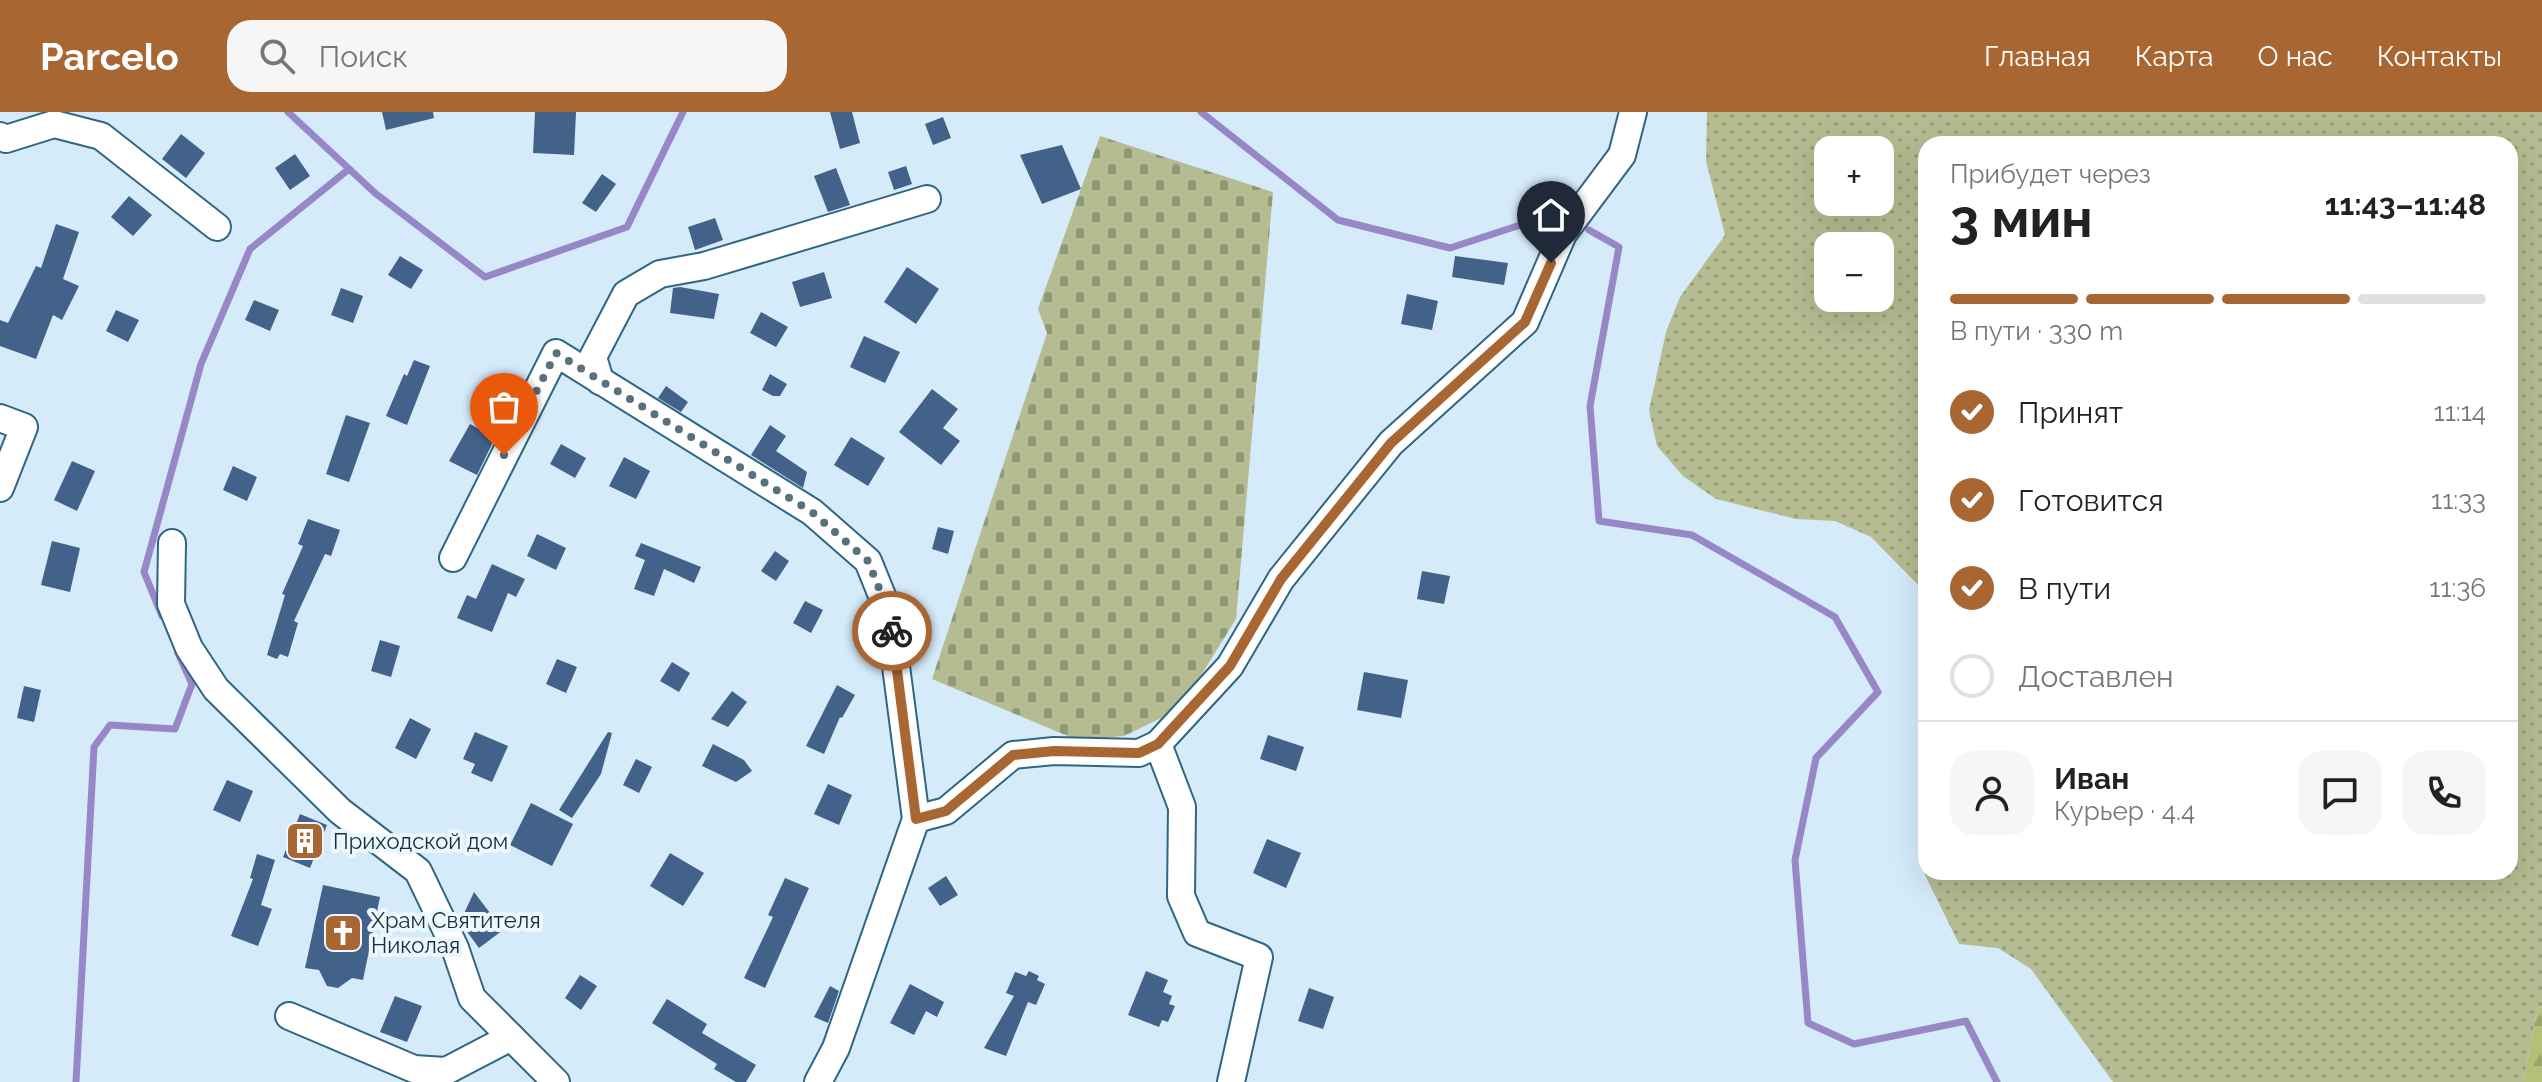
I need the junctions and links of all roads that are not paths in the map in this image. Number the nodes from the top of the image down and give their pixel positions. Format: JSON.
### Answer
{"nodes":[{"id":1,"x":1633,"y":112,"type":"edge"},
{"id":2,"x":0,"y":136,"type":"edge"},
{"id":3,"x":927,"y":199,"type":"dead end"},
{"id":4,"x":217,"y":227,"type":"dead end"},
{"id":5,"x":600,"y":381,"type":"junction"},
{"id":6,"x":0,"y":418,"type":"edge"},
{"id":7,"x":0,"y":488,"type":"edge"},
{"id":8,"x":172,"y":543,"type":"dead end"},
{"id":9,"x":453,"y":558,"type":"dead end"},
{"id":10,"x":1158,"y":744,"type":"junction"},
{"id":11,"x":916,"y":819,"type":"junction"},
{"id":12,"x":289,"y":1016,"type":"dead end"},
{"id":13,"x":511,"y":1037,"type":"junction"},
{"id":14,"x":556,"y":1082,"type":"edge"},
{"id":15,"x":818,"y":1082,"type":"edge"},
{"id":16,"x":1231,"y":1082,"type":"edge"}],
"edges":[{"from":1,"to":10,"type":"street"},
{"from":2,"to":4,"type":"street"},
{"from":3,"to":5,"type":"street"},
{"from":5,"to":9,"type":"street"},
{"from":5,"to":11,"type":"street"},
{"from":6,"to":7,"type":"street"},
{"from":8,"to":13,"type":"street"},
{"from":10,"to":11,"type":"street"},
{"from":10,"to":16,"type":"street"},
{"from":11,"to":15,"type":"street"},
{"from":12,"to":13,"type":"street"},
{"from":13,"to":14,"type":"street"}]}
